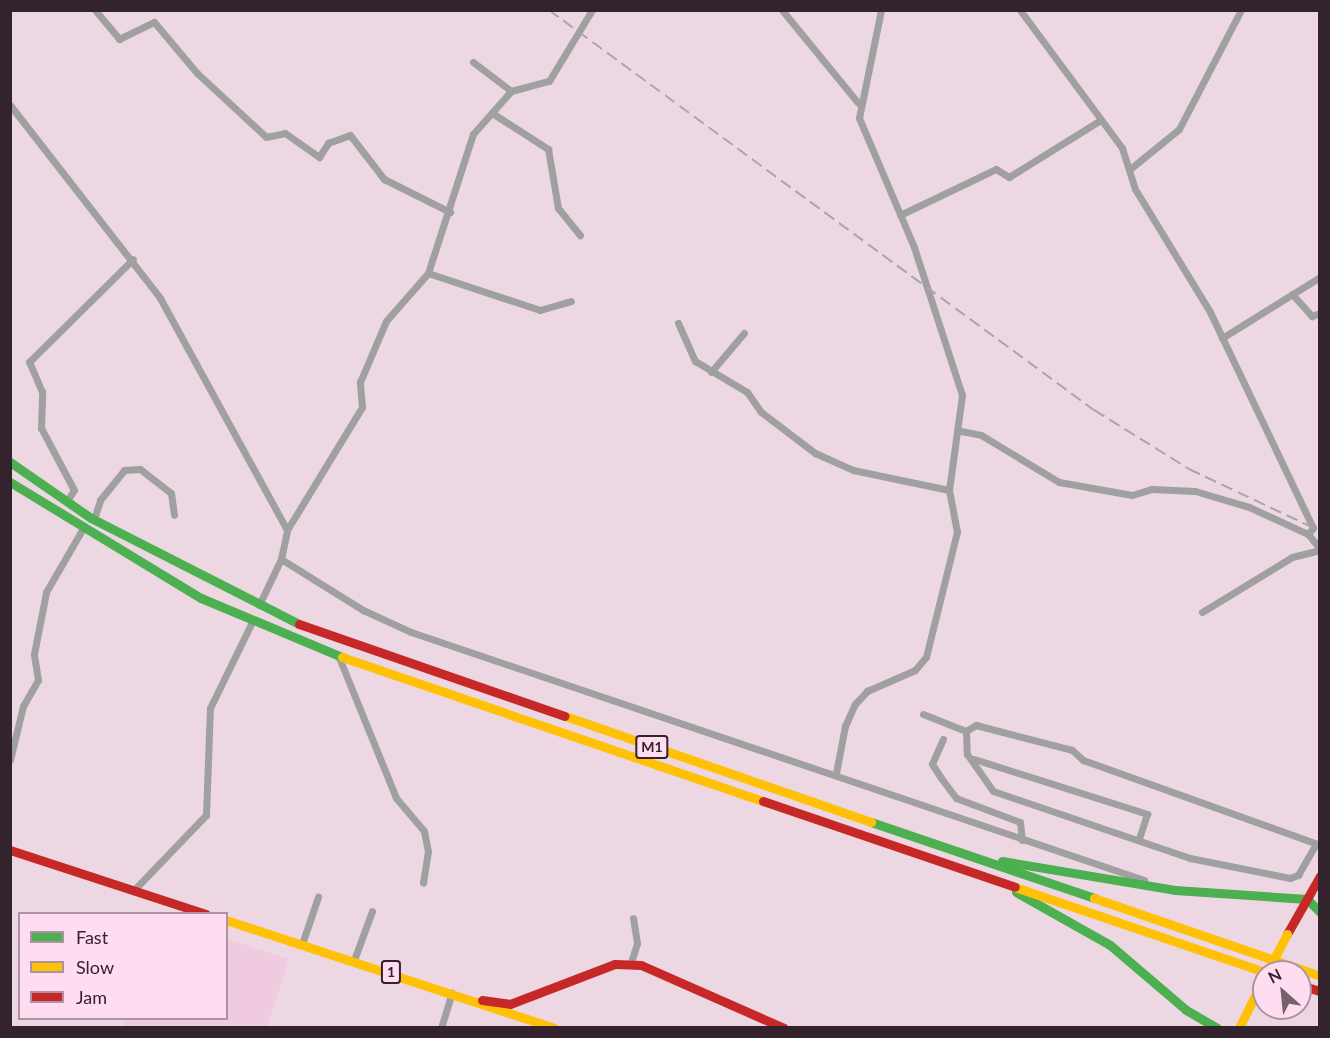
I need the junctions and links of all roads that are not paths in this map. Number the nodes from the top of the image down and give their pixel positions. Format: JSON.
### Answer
{"nodes":[{"id":1,"x":95,"y":10,"type":"edge"},
{"id":2,"x":592,"y":10,"type":"edge"},
{"id":3,"x":782,"y":10,"type":"edge"},
{"id":4,"x":881,"y":10,"type":"edge"},
{"id":5,"x":1020,"y":10,"type":"edge"},
{"id":6,"x":1241,"y":10,"type":"edge"},
{"id":7,"x":473,"y":62,"type":"dead end"},
{"id":8,"x":511,"y":91,"type":"junction"},
{"id":9,"x":858,"y":103,"type":"junction"},
{"id":10,"x":10,"y":105,"type":"edge"},
{"id":11,"x":492,"y":112,"type":"junction"},
{"id":12,"x":1099,"y":121,"type":"junction"},
{"id":13,"x":1130,"y":169,"type":"junction"},
{"id":14,"x":450,"y":212,"type":"junction"},
{"id":15,"x":900,"y":215,"type":"junction"},
{"id":16,"x":580,"y":235,"type":"dead end"},
{"id":17,"x":132,"y":259,"type":"junction"},
{"id":18,"x":428,"y":273,"type":"junction"},
{"id":19,"x":1320,"y":277,"type":"edge"},
{"id":20,"x":1292,"y":294,"type":"junction"},
{"id":21,"x":571,"y":301,"type":"dead end"},
{"id":22,"x":1320,"y":314,"type":"edge"},
{"id":23,"x":678,"y":323,"type":"dead end"},
{"id":24,"x":744,"y":333,"type":"dead end"},
{"id":25,"x":1222,"y":338,"type":"junction"},
{"id":26,"x":711,"y":372,"type":"junction"},
{"id":27,"x":961,"y":431,"type":"junction"},
{"id":28,"x":10,"y":462,"type":"edge"},
{"id":29,"x":10,"y":482,"type":"edge"},
{"id":30,"x":949,"y":490,"type":"junction"},
{"id":31,"x":67,"y":501,"type":"junction"},
{"id":32,"x":174,"y":515,"type":"dead end"},
{"id":33,"x":94,"y":519,"type":"junction"},
{"id":34,"x":82,"y":530,"type":"junction"},
{"id":35,"x":287,"y":530,"type":"junction"},
{"id":36,"x":1308,"y":534,"type":"junction"},
{"id":37,"x":1320,"y":549,"type":"edge"},
{"id":38,"x":281,"y":559,"type":"junction"},
{"id":39,"x":259,"y":605,"type":"junction"},
{"id":40,"x":1202,"y":612,"type":"dead end"},
{"id":41,"x":253,"y":620,"type":"junction"},
{"id":42,"x":338,"y":655,"type":"junction"},
{"id":43,"x":922,"y":714,"type":"dead end"},
{"id":44,"x":966,"y":731,"type":"junction"},
{"id":45,"x":943,"y":739,"type":"dead end"},
{"id":46,"x":974,"y":759,"type":"junction"},
{"id":47,"x":10,"y":760,"type":"edge"},
{"id":48,"x":836,"y":773,"type":"junction"},
{"id":49,"x":1139,"y":838,"type":"junction"},
{"id":50,"x":1022,"y":840,"type":"junction"},
{"id":51,"x":1318,"y":844,"type":"edge"},
{"id":52,"x":10,"y":850,"type":"edge"},
{"id":53,"x":965,"y":855,"type":"junction"},
{"id":54,"x":977,"y":872,"type":"junction"},
{"id":55,"x":1320,"y":876,"type":"edge"},
{"id":56,"x":423,"y":883,"type":"dead end"},
{"id":57,"x":1175,"y":890,"type":"junction"},
{"id":58,"x":133,"y":891,"type":"junction"},
{"id":59,"x":318,"y":897,"type":"dead end"},
{"id":60,"x":1307,"y":899,"type":"junction"},
{"id":61,"x":372,"y":911,"type":"dead end"},
{"id":62,"x":200,"y":912,"type":"edge"},
{"id":63,"x":1320,"y":912,"type":"edge"},
{"id":64,"x":633,"y":918,"type":"dead end"},
{"id":65,"x":228,"y":921,"type":"edge"},
{"id":66,"x":302,"y":944,"type":"junction"},
{"id":67,"x":354,"y":960,"type":"junction"},
{"id":68,"x":1272,"y":960,"type":"edge"},
{"id":69,"x":630,"y":965,"type":"junction"},
{"id":70,"x":1252,"y":967,"type":"edge"},
{"id":71,"x":1320,"y":976,"type":"edge"},
{"id":72,"x":453,"y":991,"type":"junction"},
{"id":73,"x":482,"y":1000,"type":"junction"},
{"id":74,"x":1252,"y":1000,"type":"edge"},
{"id":75,"x":527,"y":1017,"type":"junction"},
{"id":76,"x":441,"y":1028,"type":"edge"},
{"id":77,"x":533,"y":1028,"type":"edge"},
{"id":78,"x":554,"y":1028,"type":"edge"},
{"id":79,"x":784,"y":1028,"type":"edge"},
{"id":80,"x":1217,"y":1028,"type":"edge"},
{"id":81,"x":1239,"y":1028,"type":"edge"}],
"edges":[{"from":1,"to":14,"type":"street"},
{"from":2,"to":8,"type":"street"},
{"from":3,"to":9,"type":"street"},
{"from":4,"to":9,"type":"street"},
{"from":5,"to":12,"type":"street"},
{"from":6,"to":13,"type":"street"},
{"from":7,"to":8,"type":"street"},
{"from":8,"to":11,"type":"street"},
{"from":9,"to":15,"type":"street"},
{"from":10,"to":17,"type":"street"},
{"from":11,"to":14,"type":"street"},
{"from":11,"to":16,"type":"street"},
{"from":12,"to":13,"type":"street"},
{"from":12,"to":15,"type":"street"},
{"from":13,"to":25,"type":"street"},
{"from":14,"to":18,"type":"street"},
{"from":15,"to":27,"type":"street"},
{"from":17,"to":31,"type":"street"},
{"from":17,"to":35,"type":"street"},
{"from":18,"to":21,"type":"street"},
{"from":18,"to":35,"type":"street"},
{"from":19,"to":20,"type":"street"},
{"from":20,"to":22,"type":"street"},
{"from":20,"to":25,"type":"street"},
{"from":23,"to":26,"type":"street"},
{"from":24,"to":26,"type":"street"},
{"from":25,"to":36,"type":"street"},
{"from":26,"to":30,"type":"street"},
{"from":27,"to":30,"type":"street"},
{"from":27,"to":36,"type":"street"},
{"from":28,"to":31,"type":"main road","number":"M1"},
{"from":29,"to":34,"type":"main road","number":"M1"},
{"from":30,"to":48,"type":"street"},
{"from":31,"to":33,"type":"main road","number":"M1"},
{"from":32,"to":33,"type":"street"},
{"from":33,"to":39,"type":"main road","number":"M1"},
{"from":34,"to":41,"type":"main road","number":"M1"},
{"from":34,"to":47,"type":"street"},
{"from":35,"to":38,"type":"street"},
{"from":36,"to":37,"type":"street"},
{"from":37,"to":40,"type":"street"},
{"from":38,"to":39,"type":"street"},
{"from":38,"to":48,"type":"street"},
{"from":39,"to":53,"type":"main road","number":"M1"},
{"from":41,"to":42,"type":"main road","number":"M1"},
{"from":41,"to":58,"type":"street"},
{"from":42,"to":54,"type":"main road","number":"M1"},
{"from":42,"to":56,"type":"street"},
{"from":43,"to":44,"type":"street"},
{"from":44,"to":46,"type":"street"},
{"from":44,"to":51,"type":"street"},
{"from":45,"to":50,"type":"street"},
{"from":46,"to":49,"type":"street"},
{"from":46,"to":49,"type":"street"},
{"from":48,"to":50,"type":"street"},
{"from":49,"to":51,"type":"street"},
{"from":50,"to":57,"type":"street"},
{"from":52,"to":58,"type":"main road"},
{"from":53,"to":57,"type":"main road"},
{"from":53,"to":71,"type":"main road","number":"M1"},
{"from":54,"to":70,"type":"main road","number":"M1"},
{"from":54,"to":80,"type":"main road"},
{"from":55,"to":60,"type":"main road"},
{"from":57,"to":60,"type":"main road"},
{"from":58,"to":62,"type":"main road"},
{"from":59,"to":66,"type":"street"},
{"from":60,"to":63,"type":"main road"},
{"from":60,"to":68,"type":"main road","bridge":true},
{"from":61,"to":67,"type":"street"},
{"from":64,"to":69,"type":"street"},
{"from":65,"to":66,"type":"main road","number":"1"},
{"from":66,"to":67,"type":"main road","number":"1"},
{"from":67,"to":72,"type":"main road","number":"1"},
{"from":69,"to":73,"type":"main road"},
{"from":69,"to":79,"type":"main road"},
{"from":72,"to":73,"type":"main road","number":"1"},
{"from":72,"to":76,"type":"street"},
{"from":73,"to":75,"type":"main road","number":"1"},
{"from":74,"to":81,"type":"main road"},
{"from":75,"to":77,"type":"street"},
{"from":75,"to":78,"type":"main road","number":"1"}]}
